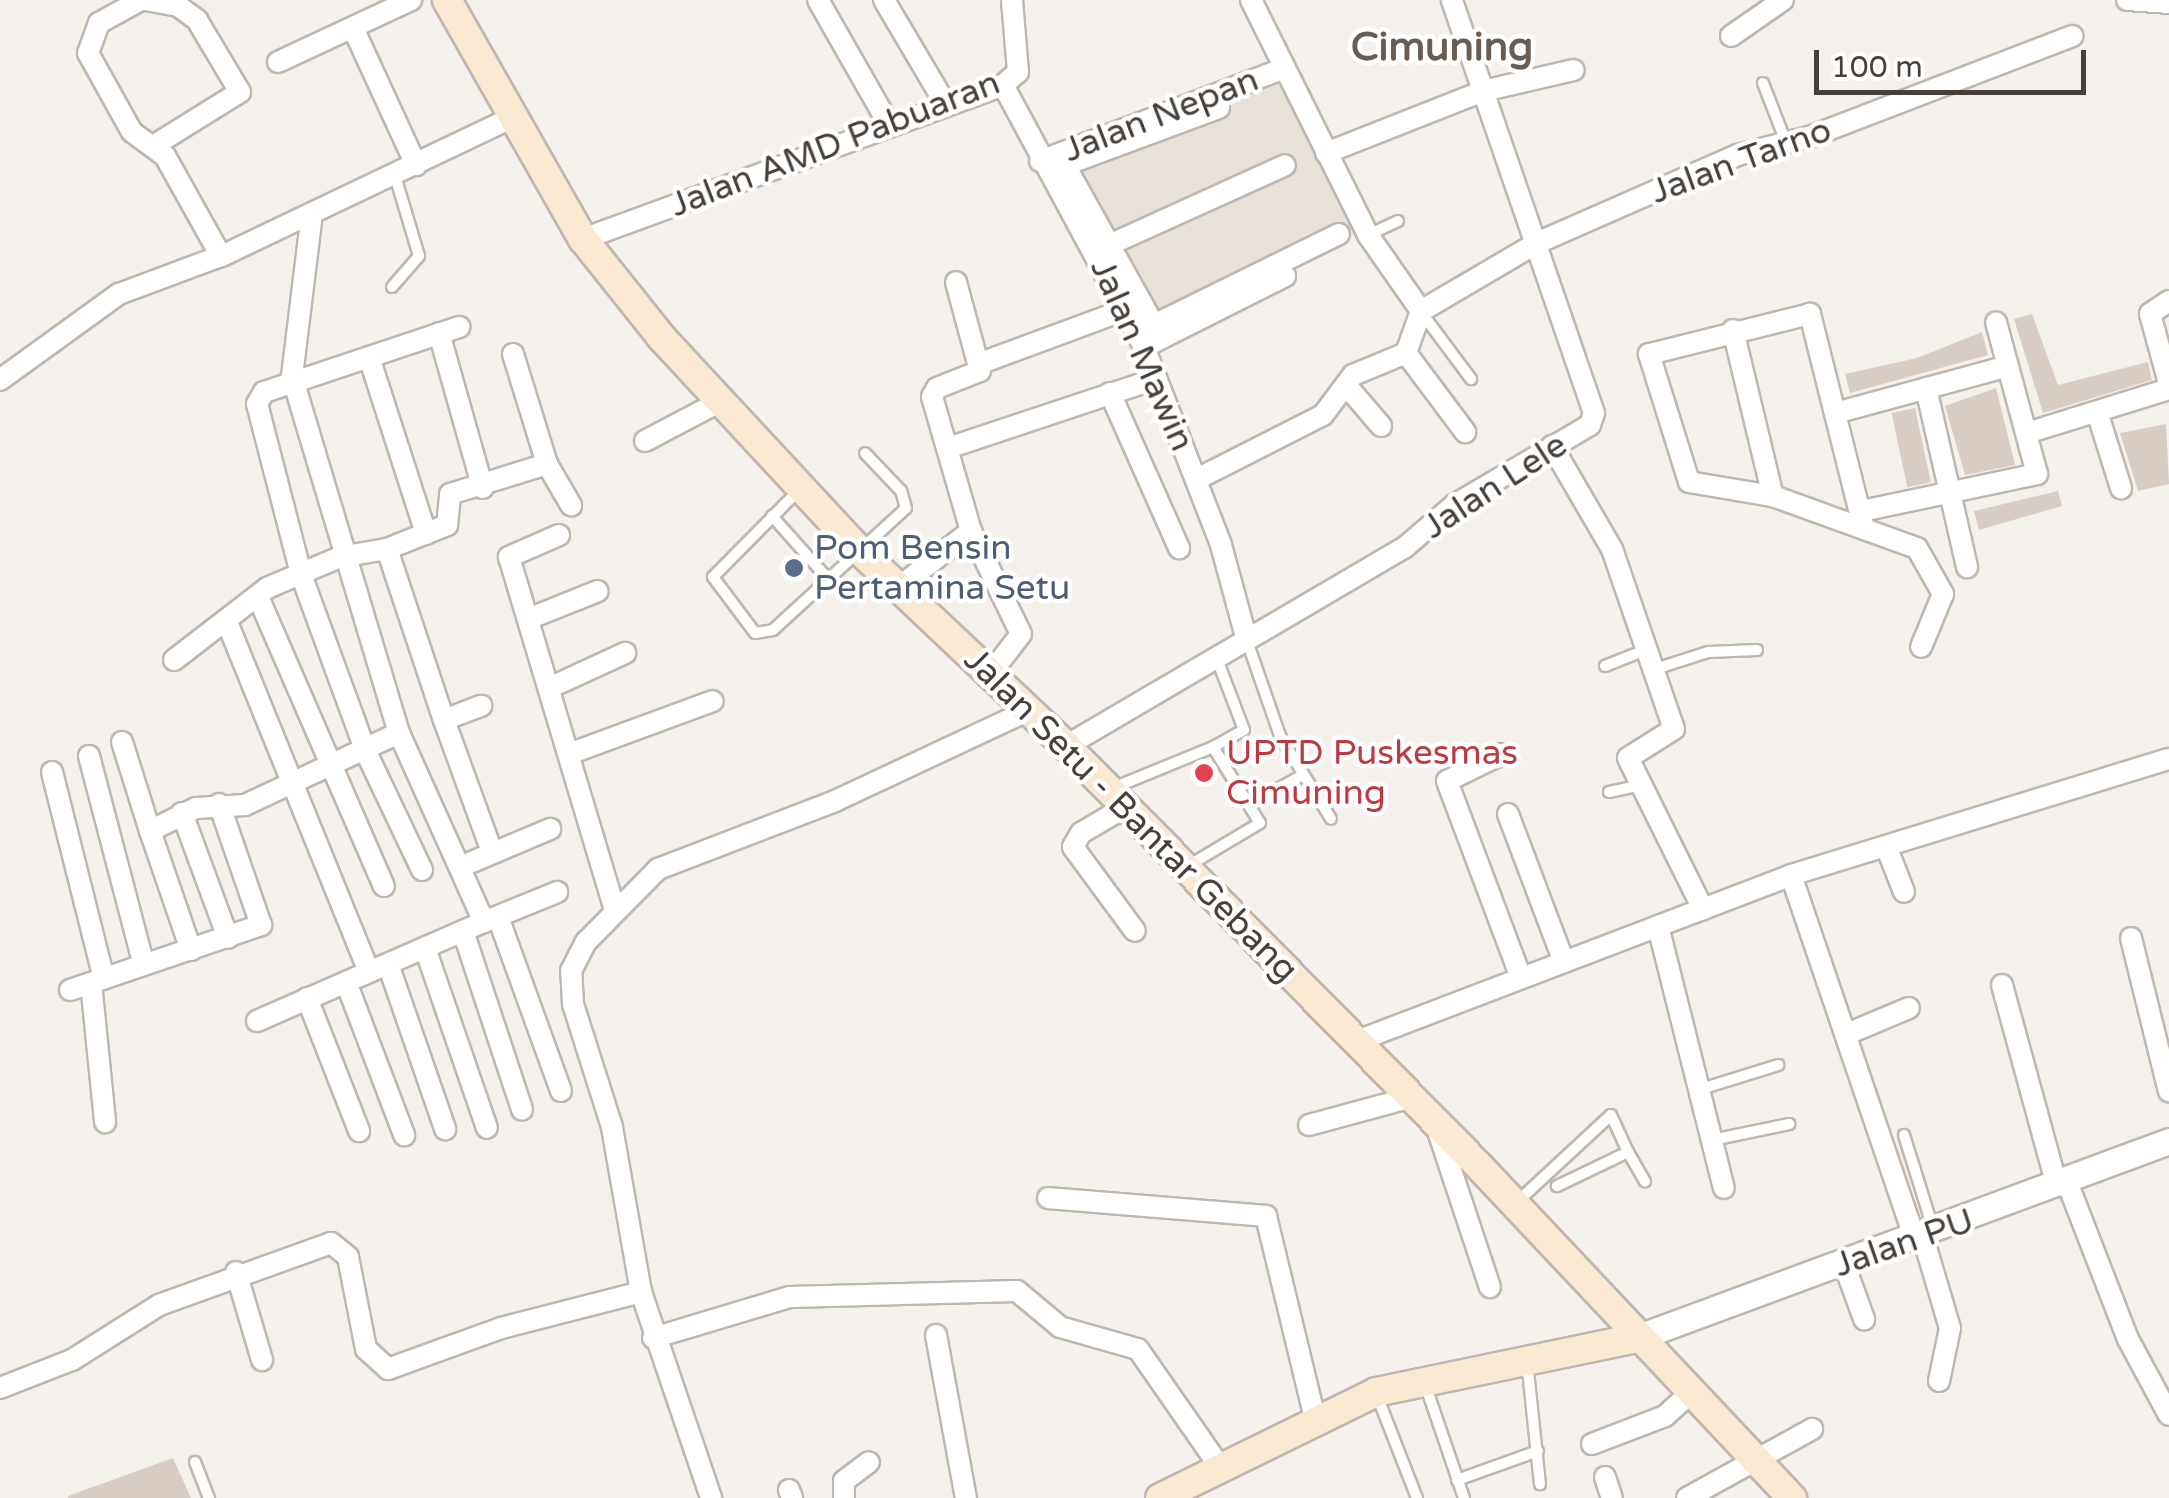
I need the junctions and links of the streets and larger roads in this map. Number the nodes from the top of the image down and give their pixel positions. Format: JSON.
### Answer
{"nodes":[{"id":1,"x":143,"y":0,"type":"edge"},
{"id":2,"x":411,"y":0,"type":"edge"},
{"id":3,"x":447,"y":0,"type":"edge"},
{"id":4,"x":818,"y":0,"type":"edge"},
{"id":5,"x":884,"y":0,"type":"edge"},
{"id":6,"x":1012,"y":0,"type":"edge"},
{"id":7,"x":1251,"y":0,"type":"edge"},
{"id":8,"x":1452,"y":0,"type":"edge"},
{"id":9,"x":1784,"y":0,"type":"edge"},
{"id":10,"x":354,"y":28,"type":"junction"},
{"id":11,"x":1732,"y":36,"type":"dead end"},
{"id":12,"x":2072,"y":36,"type":"dead end"},
{"id":13,"x":278,"y":62,"type":"dead end"},
{"id":14,"x":1282,"y":69,"type":"junction"},
{"id":15,"x":1574,"y":70,"type":"dead end"},
{"id":16,"x":1003,"y":85,"type":"junction"},
{"id":17,"x":1483,"y":92,"type":"junction"},
{"id":18,"x":1236,"y":101,"type":"dead end"},
{"id":19,"x":946,"y":105,"type":"junction"},
{"id":20,"x":512,"y":117,"type":"junction"},
{"id":21,"x":890,"y":126,"type":"junction"},
{"id":22,"x":156,"y":144,"type":"junction"},
{"id":23,"x":1326,"y":153,"type":"junction"},
{"id":24,"x":1041,"y":164,"type":"junction"},
{"id":25,"x":416,"y":165,"type":"junction"},
{"id":26,"x":1285,"y":165,"type":"dead end"},
{"id":27,"x":1066,"y":167,"type":"junction"},
{"id":28,"x":312,"y":214,"type":"junction"},
{"id":29,"x":1339,"y":234,"type":"dead end"},
{"id":30,"x":1368,"y":235,"type":"junction"},
{"id":31,"x":582,"y":239,"type":"junction"},
{"id":32,"x":1538,"y":243,"type":"junction"},
{"id":33,"x":1110,"y":245,"type":"junction"},
{"id":34,"x":221,"y":256,"type":"junction"},
{"id":35,"x":956,"y":282,"type":"dead end"},
{"id":36,"x":2169,"y":302,"type":"edge"},
{"id":37,"x":1127,"y":310,"type":"junction"},
{"id":38,"x":1421,"y":311,"type":"junction"},
{"id":39,"x":1996,"y":322,"type":"dead end"},
{"id":40,"x":1733,"y":330,"type":"junction"},
{"id":41,"x":1144,"y":347,"type":"junction"},
{"id":42,"x":1406,"y":353,"type":"junction"},
{"id":43,"x":513,"y":354,"type":"dead end"},
{"id":44,"x":368,"y":357,"type":"junction"},
{"id":45,"x":981,"y":363,"type":"junction"},
{"id":46,"x":2008,"y":366,"type":"junction"},
{"id":47,"x":1156,"y":379,"type":"junction"},
{"id":48,"x":0,"y":380,"type":"edge"},
{"id":49,"x":293,"y":382,"type":"junction"},
{"id":50,"x":1346,"y":386,"type":"junction"},
{"id":51,"x":2169,"y":386,"type":"edge"},
{"id":52,"x":1926,"y":388,"type":"junction"},
{"id":53,"x":1110,"y":393,"type":"junction"},
{"id":54,"x":721,"y":400,"type":"junction"},
{"id":55,"x":1840,"y":412,"type":"junction"},
{"id":56,"x":2098,"y":415,"type":"junction"},
{"id":57,"x":1382,"y":426,"type":"dead end"},
{"id":58,"x":1465,"y":432,"type":"dead end"},
{"id":59,"x":2030,"y":432,"type":"junction"},
{"id":60,"x":645,"y":441,"type":"dead end"},
{"id":61,"x":1552,"y":446,"type":"junction"},
{"id":62,"x":948,"y":448,"type":"junction"},
{"id":63,"x":547,"y":464,"type":"junction"},
{"id":64,"x":1197,"y":479,"type":"junction"},
{"id":65,"x":483,"y":488,"type":"junction"},
{"id":66,"x":2121,"y":488,"type":"dead end"},
{"id":67,"x":1773,"y":496,"type":"junction"},
{"id":68,"x":1952,"y":497,"type":"junction"},
{"id":69,"x":571,"y":505,"type":"dead end"},
{"id":70,"x":1863,"y":520,"type":"junction"},
{"id":71,"x":971,"y":531,"type":"junction"},
{"id":72,"x":426,"y":534,"type":"junction"},
{"id":73,"x":559,"y":535,"type":"dead end"},
{"id":74,"x":387,"y":548,"type":"junction"},
{"id":75,"x":1178,"y":548,"type":"dead end"},
{"id":76,"x":340,"y":557,"type":"junction"},
{"id":77,"x":1967,"y":567,"type":"dead end"},
{"id":78,"x":301,"y":574,"type":"junction"},
{"id":79,"x":898,"y":588,"type":"junction"},
{"id":80,"x":598,"y":591,"type":"dead end"},
{"id":81,"x":260,"y":599,"type":"junction"},
{"id":82,"x":528,"y":619,"type":"junction"},
{"id":83,"x":227,"y":622,"type":"junction"},
{"id":84,"x":1247,"y":641,"type":"junction"},
{"id":85,"x":1920,"y":647,"type":"dead end"},
{"id":86,"x":625,"y":653,"type":"dead end"},
{"id":87,"x":174,"y":660,"type":"dead end"},
{"id":88,"x":990,"y":673,"type":"junction"},
{"id":89,"x":549,"y":688,"type":"junction"},
{"id":90,"x":713,"y":700,"type":"dead end"},
{"id":91,"x":480,"y":706,"type":"dead end"},
{"id":92,"x":1029,"y":710,"type":"junction"},
{"id":93,"x":444,"y":720,"type":"junction"},
{"id":94,"x":399,"y":733,"type":"junction"},
{"id":95,"x":122,"y":742,"type":"dead end"},
{"id":96,"x":1066,"y":746,"type":"junction"},
{"id":97,"x":366,"y":752,"type":"junction"},
{"id":98,"x":569,"y":754,"type":"junction"},
{"id":99,"x":1502,"y":754,"type":"dead end"},
{"id":100,"x":89,"y":756,"type":"dead end"},
{"id":101,"x":2169,"y":760,"type":"edge"},
{"id":102,"x":329,"y":768,"type":"junction"},
{"id":103,"x":52,"y":772,"type":"dead end"},
{"id":104,"x":290,"y":784,"type":"junction"},
{"id":105,"x":1118,"y":798,"type":"junction"},
{"id":106,"x":219,"y":804,"type":"junction"},
{"id":107,"x":182,"y":813,"type":"junction"},
{"id":108,"x":1508,"y":814,"type":"dead end"},
{"id":109,"x":550,"y":830,"type":"dead end"},
{"id":110,"x":150,"y":831,"type":"junction"},
{"id":111,"x":1886,"y":846,"type":"junction"},
{"id":112,"x":492,"y":852,"type":"junction"},
{"id":113,"x":460,"y":867,"type":"junction"},
{"id":114,"x":422,"y":870,"type":"dead end"},
{"id":115,"x":1790,"y":875,"type":"junction"},
{"id":116,"x":384,"y":886,"type":"dead end"},
{"id":117,"x":557,"y":892,"type":"dead end"},
{"id":118,"x":1904,"y":892,"type":"dead end"},
{"id":119,"x":614,"y":908,"type":"junction"},
{"id":120,"x":1703,"y":909,"type":"junction"},
{"id":121,"x":491,"y":919,"type":"junction"},
{"id":122,"x":1658,"y":926,"type":"junction"},
{"id":123,"x":1134,"y":931,"type":"dead end"},
{"id":124,"x":463,"y":932,"type":"junction"},
{"id":125,"x":228,"y":938,"type":"junction"},
{"id":126,"x":2131,"y":938,"type":"dead end"},
{"id":127,"x":424,"y":948,"type":"junction"},
{"id":128,"x":191,"y":950,"type":"junction"},
{"id":129,"x":1564,"y":962,"type":"junction"},
{"id":130,"x":144,"y":965,"type":"junction"},
{"id":131,"x":378,"y":967,"type":"junction"},
{"id":132,"x":1521,"y":978,"type":"junction"},
{"id":133,"x":97,"y":981,"type":"junction"},
{"id":134,"x":346,"y":982,"type":"junction"},
{"id":135,"x":2002,"y":985,"type":"dead end"},
{"id":136,"x":70,"y":990,"type":"dead end"},
{"id":137,"x":307,"y":998,"type":"junction"},
{"id":138,"x":1909,"y":1008,"type":"dead end"},
{"id":139,"x":257,"y":1021,"type":"dead end"},
{"id":140,"x":1847,"y":1034,"type":"junction"},
{"id":141,"x":1357,"y":1041,"type":"junction"},
{"id":142,"x":561,"y":1091,"type":"dead end"},
{"id":143,"x":2169,"y":1091,"type":"edge"},
{"id":144,"x":1412,"y":1098,"type":"junction"},
{"id":145,"x":522,"y":1109,"type":"dead end"},
{"id":146,"x":105,"y":1122,"type":"dead end"},
{"id":147,"x":1435,"y":1122,"type":"junction"},
{"id":148,"x":1309,"y":1126,"type":"dead end"},
{"id":149,"x":487,"y":1128,"type":"dead end"},
{"id":150,"x":445,"y":1129,"type":"dead end"},
{"id":151,"x":360,"y":1131,"type":"dead end"},
{"id":152,"x":404,"y":1135,"type":"dead end"},
{"id":153,"x":2169,"y":1140,"type":"edge"},
{"id":154,"x":2062,"y":1184,"type":"junction"},
{"id":155,"x":1724,"y":1188,"type":"dead end"},
{"id":156,"x":1048,"y":1198,"type":"dead end"},
{"id":157,"x":1924,"y":1237,"type":"junction"},
{"id":158,"x":1844,"y":1264,"type":"junction"},
{"id":159,"x":236,"y":1272,"type":"junction"},
{"id":160,"x":1490,"y":1287,"type":"dead end"},
{"id":161,"x":641,"y":1292,"type":"junction"},
{"id":162,"x":1864,"y":1319,"type":"dead end"},
{"id":163,"x":936,"y":1335,"type":"dead end"},
{"id":164,"x":653,"y":1338,"type":"junction"},
{"id":165,"x":1636,"y":1338,"type":"junction"},
{"id":166,"x":262,"y":1360,"type":"dead end"},
{"id":167,"x":1939,"y":1381,"type":"dead end"},
{"id":168,"x":0,"y":1388,"type":"edge"},
{"id":169,"x":1692,"y":1392,"type":"junction"},
{"id":170,"x":2169,"y":1414,"type":"edge"},
{"id":171,"x":1315,"y":1418,"type":"junction"},
{"id":172,"x":1812,"y":1429,"type":"dead end"},
{"id":173,"x":1592,"y":1444,"type":"dead end"},
{"id":174,"x":868,"y":1462,"type":"dead end"},
{"id":175,"x":1757,"y":1463,"type":"junction"},
{"id":176,"x":1222,"y":1470,"type":"junction"},
{"id":177,"x":1605,"y":1477,"type":"dead end"},
{"id":178,"x":711,"y":1498,"type":"edge"},
{"id":179,"x":844,"y":1498,"type":"edge"},
{"id":180,"x":966,"y":1498,"type":"edge"},
{"id":181,"x":1160,"y":1498,"type":"edge"},
{"id":182,"x":1612,"y":1498,"type":"edge"},
{"id":183,"x":1687,"y":1498,"type":"edge"},
{"id":184,"x":1792,"y":1498,"type":"edge"}],
"edges":[{"from":1,"to":22,"type":"street"},
{"from":1,"to":22,"type":"street"},
{"from":2,"to":10,"type":"street"},
{"from":3,"to":20,"type":"main road","name":"Jalan Setu - Bantar Gebang"},
{"from":4,"to":21,"type":"street"},
{"from":5,"to":19,"type":"street"},
{"from":6,"to":16,"type":"street","name":"Jalan AMD Pabuaran"},
{"from":7,"to":14,"type":"street"},
{"from":8,"to":17,"type":"street","name":"Jalan Lele"},
{"from":9,"to":11,"type":"street"},
{"from":10,"to":13,"type":"street"},
{"from":10,"to":25,"type":"street"},
{"from":12,"to":32,"type":"street","name":"Jalan Tarno"},
{"from":14,"to":23,"type":"street"},
{"from":14,"to":24,"type":"street","name":"Jalan Nepan"},
{"from":15,"to":17,"type":"street"},
{"from":16,"to":19,"type":"street","name":"Jalan AMD Pabuaran"},
{"from":16,"to":24,"type":"street","name":"Jalan Mawin"},
{"from":17,"to":23,"type":"street"},
{"from":17,"to":32,"type":"street","name":"Jalan Lele"},
{"from":18,"to":27,"type":"street"},
{"from":19,"to":21,"type":"street","name":"Jalan AMD Pabuaran"},
{"from":20,"to":25,"type":"street"},
{"from":20,"to":31,"type":"main road","name":"Jalan Setu - Bantar Gebang"},
{"from":21,"to":31,"type":"street","name":"Jalan AMD Pabuaran"},
{"from":22,"to":34,"type":"street"},
{"from":23,"to":30,"type":"street"},
{"from":24,"to":27,"type":"street"},
{"from":24,"to":37,"type":"street","name":"Jalan Mawin"},
{"from":25,"to":28,"type":"street"},
{"from":26,"to":33,"type":"street"},
{"from":27,"to":33,"type":"street"},
{"from":28,"to":34,"type":"street"},
{"from":28,"to":49,"type":"street"},
{"from":29,"to":33,"type":"street"},
{"from":30,"to":38,"type":"street"},
{"from":30,"to":41,"type":"street"},
{"from":31,"to":54,"type":"main road","name":"Jalan Setu - Bantar Gebang"},
{"from":32,"to":38,"type":"street","name":"Jalan Tarno"},
{"from":32,"to":61,"type":"street","name":"Jalan Lele"},
{"from":34,"to":48,"type":"street"},
{"from":35,"to":45,"type":"street"},
{"from":36,"to":51,"type":"street"},
{"from":37,"to":41,"type":"street","name":"Jalan Mawin"},
{"from":37,"to":45,"type":"street"},
{"from":38,"to":42,"type":"street"},
{"from":39,"to":46,"type":"street"},
{"from":40,"to":55,"type":"street"},
{"from":40,"to":67,"type":"street"},
{"from":40,"to":67,"type":"street"},
{"from":41,"to":47,"type":"street","name":"Jalan Mawin"},
{"from":42,"to":50,"type":"street"},
{"from":42,"to":58,"type":"street"},
{"from":43,"to":63,"type":"street"},
{"from":44,"to":49,"type":"street"},
{"from":44,"to":65,"type":"street"},
{"from":44,"to":72,"type":"street"},
{"from":45,"to":62,"type":"street"},
{"from":46,"to":52,"type":"street"},
{"from":46,"to":59,"type":"street"},
{"from":47,"to":53,"type":"street"},
{"from":47,"to":64,"type":"street","name":"Jalan Mawin"},
{"from":49,"to":76,"type":"street"},
{"from":49,"to":78,"type":"street"},
{"from":50,"to":57,"type":"street"},
{"from":50,"to":64,"type":"street"},
{"from":51,"to":56,"type":"street"},
{"from":52,"to":55,"type":"street"},
{"from":52,"to":68,"type":"street"},
{"from":53,"to":62,"type":"street"},
{"from":53,"to":75,"type":"street"},
{"from":54,"to":60,"type":"street"},
{"from":54,"to":79,"type":"main road","name":"Jalan Setu - Bantar Gebang"},
{"from":55,"to":70,"type":"street"},
{"from":56,"to":59,"type":"street"},
{"from":56,"to":66,"type":"street"},
{"from":59,"to":68,"type":"street"},
{"from":61,"to":84,"type":"street","name":"Jalan Lele"},
{"from":61,"to":120,"type":"street"},
{"from":62,"to":71,"type":"street"},
{"from":63,"to":65,"type":"street"},
{"from":63,"to":69,"type":"street"},
{"from":64,"to":84,"type":"street","name":"Jalan Mawin"},
{"from":65,"to":72,"type":"street"},
{"from":67,"to":70,"type":"street"},
{"from":68,"to":70,"type":"street"},
{"from":68,"to":77,"type":"street"},
{"from":70,"to":85,"type":"street"},
{"from":71,"to":79,"type":"street"},
{"from":71,"to":88,"type":"street"},
{"from":72,"to":74,"type":"street"},
{"from":73,"to":82,"type":"street"},
{"from":74,"to":76,"type":"street"},
{"from":74,"to":93,"type":"street"},
{"from":76,"to":78,"type":"street"},
{"from":76,"to":94,"type":"street"},
{"from":78,"to":81,"type":"street"},
{"from":78,"to":97,"type":"street"},
{"from":79,"to":88,"type":"main road","name":"Jalan Setu - Bantar Gebang"},
{"from":80,"to":82,"type":"street"},
{"from":81,"to":83,"type":"street"},
{"from":81,"to":102,"type":"street"},
{"from":82,"to":89,"type":"street"},
{"from":83,"to":87,"type":"street"},
{"from":83,"to":104,"type":"street"},
{"from":84,"to":96,"type":"street","name":"Jalan Lele"},
{"from":86,"to":89,"type":"street"},
{"from":88,"to":92,"type":"main road","name":"Jalan Setu - Bantar Gebang"},
{"from":89,"to":98,"type":"street"},
{"from":90,"to":98,"type":"street"},
{"from":91,"to":93,"type":"street"},
{"from":92,"to":96,"type":"main road","name":"Jalan Setu - Bantar Gebang"},
{"from":92,"to":119,"type":"street"},
{"from":93,"to":112,"type":"street"},
{"from":94,"to":97,"type":"street"},
{"from":94,"to":113,"type":"street"},
{"from":95,"to":110,"type":"street"},
{"from":96,"to":105,"type":"main road","name":"Jalan Setu - Bantar Gebang"},
{"from":97,"to":102,"type":"street"},
{"from":97,"to":114,"type":"street"},
{"from":98,"to":119,"type":"street"},
{"from":99,"to":132,"type":"street"},
{"from":100,"to":130,"type":"street"},
{"from":101,"to":111,"type":"street"},
{"from":102,"to":104,"type":"street"},
{"from":102,"to":116,"type":"street"},
{"from":103,"to":133,"type":"street"},
{"from":104,"to":106,"type":"street"},
{"from":104,"to":131,"type":"street"},
{"from":105,"to":123,"type":"street"},
{"from":105,"to":141,"type":"main road","name":"Jalan Setu - Bantar Gebang"},
{"from":106,"to":107,"type":"street"},
{"from":106,"to":125,"type":"street"},
{"from":107,"to":110,"type":"street"},
{"from":107,"to":125,"type":"street"},
{"from":108,"to":129,"type":"street"},
{"from":109,"to":112,"type":"street"},
{"from":110,"to":128,"type":"street"},
{"from":111,"to":115,"type":"street"},
{"from":111,"to":118,"type":"street"},
{"from":112,"to":113,"type":"street"},
{"from":113,"to":121,"type":"street"},
{"from":115,"to":120,"type":"street"},
{"from":115,"to":140,"type":"street"},
{"from":117,"to":121,"type":"street"},
{"from":119,"to":161,"type":"street"},
{"from":120,"to":122,"type":"street"},
{"from":121,"to":124,"type":"street"},
{"from":121,"to":142,"type":"street"},
{"from":122,"to":129,"type":"street"},
{"from":122,"to":155,"type":"street"},
{"from":124,"to":127,"type":"street"},
{"from":124,"to":145,"type":"street"},
{"from":125,"to":128,"type":"street"},
{"from":126,"to":143,"type":"street"},
{"from":127,"to":131,"type":"street"},
{"from":127,"to":149,"type":"street"},
{"from":128,"to":130,"type":"street"},
{"from":129,"to":132,"type":"street"},
{"from":130,"to":133,"type":"street"},
{"from":131,"to":134,"type":"street"},
{"from":131,"to":150,"type":"street"},
{"from":132,"to":141,"type":"street"},
{"from":133,"to":136,"type":"street"},
{"from":133,"to":146,"type":"street"},
{"from":134,"to":137,"type":"street"},
{"from":134,"to":152,"type":"street"},
{"from":135,"to":154,"type":"street"},
{"from":137,"to":139,"type":"street"},
{"from":137,"to":151,"type":"street"},
{"from":138,"to":140,"type":"street"},
{"from":140,"to":157,"type":"street"},
{"from":141,"to":144,"type":"main road","name":"Jalan Setu - Bantar Gebang"},
{"from":144,"to":147,"type":"main road","name":"Jalan Setu - Bantar Gebang"},
{"from":144,"to":148,"type":"street"},
{"from":147,"to":160,"type":"street"},
{"from":147,"to":165,"type":"main road","name":"Jalan Setu - Bantar Gebang"},
{"from":153,"to":154,"type":"street","name":"Jalan PU"},
{"from":154,"to":157,"type":"street","name":"Jalan PU"},
{"from":154,"to":170,"type":"street"},
{"from":156,"to":171,"type":"street"},
{"from":157,"to":158,"type":"street","name":"Jalan PU"},
{"from":157,"to":167,"type":"street"},
{"from":158,"to":162,"type":"street"},
{"from":158,"to":165,"type":"street","name":"Jalan PU"},
{"from":159,"to":161,"type":"street"},
{"from":159,"to":166,"type":"street"},
{"from":159,"to":168,"type":"street"},
{"from":161,"to":164,"type":"street"},
{"from":163,"to":180,"type":"street"},
{"from":164,"to":176,"type":"street"},
{"from":164,"to":178,"type":"street"},
{"from":165,"to":169,"type":"main road","name":"Jalan Setu - Bantar Gebang"},
{"from":165,"to":171,"type":"main road"},
{"from":169,"to":173,"type":"street"},
{"from":169,"to":175,"type":"main road","name":"Jalan Setu - Bantar Gebang"},
{"from":171,"to":176,"type":"main road"},
{"from":172,"to":175,"type":"street"},
{"from":174,"to":179,"type":"street"},
{"from":175,"to":183,"type":"street"},
{"from":175,"to":184,"type":"main road","name":"Jalan Setu - Bantar Gebang"},
{"from":176,"to":181,"type":"main road"},
{"from":177,"to":182,"type":"street"}]}
